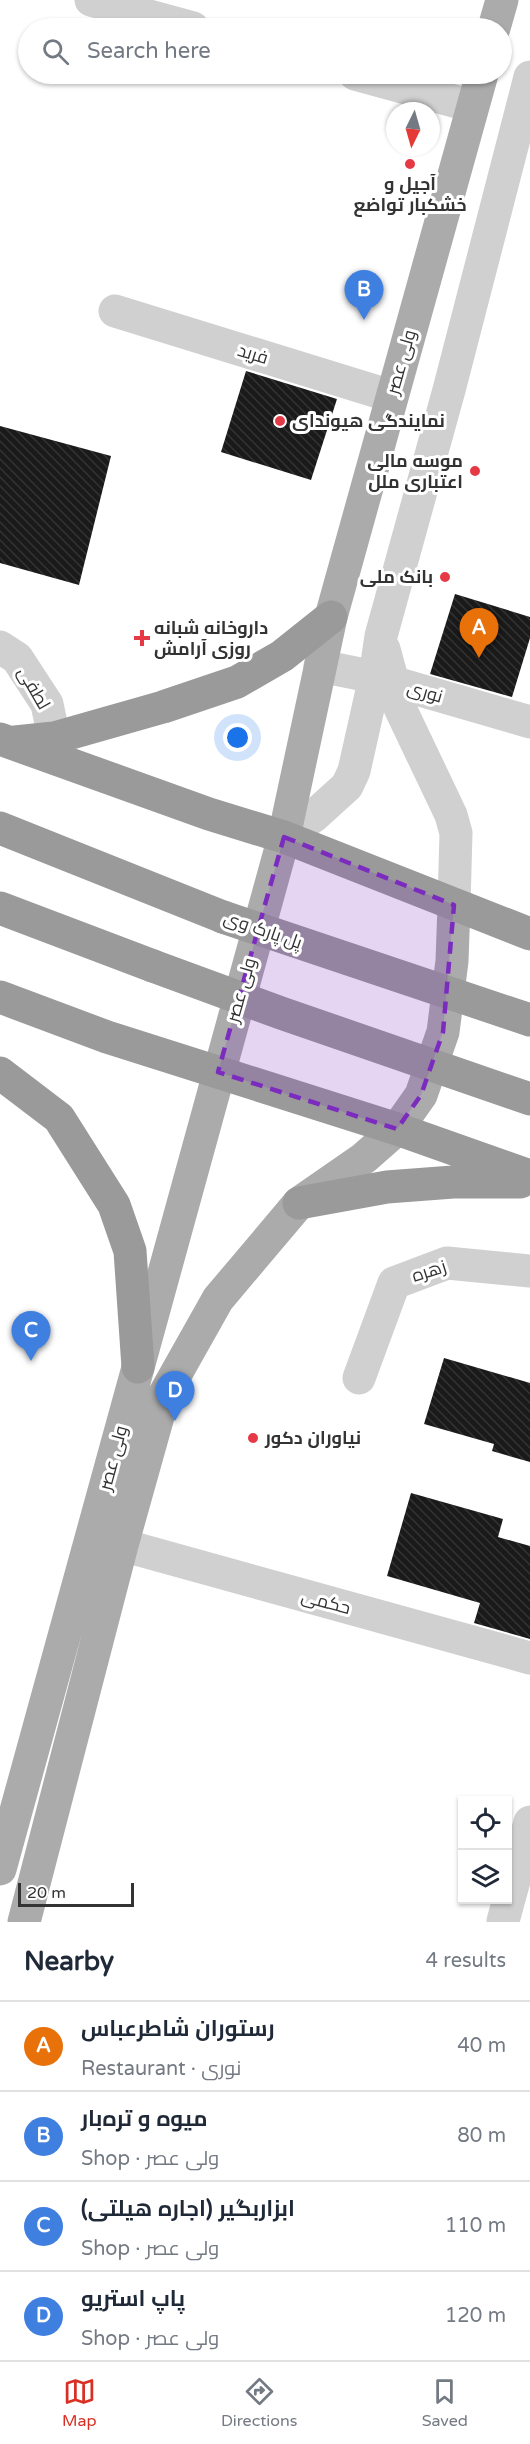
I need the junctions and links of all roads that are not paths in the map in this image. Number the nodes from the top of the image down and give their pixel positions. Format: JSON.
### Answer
{"nodes":[{"id":1,"x":92,"y":0,"type":"edge"},
{"id":2,"x":502,"y":0,"type":"edge"},
{"id":3,"x":158,"y":18,"type":"edge"},
{"id":4,"x":497,"y":18,"type":"edge"},
{"id":5,"x":530,"y":77,"type":"edge"},
{"id":6,"x":391,"y":84,"type":"edge"},
{"id":7,"x":479,"y":84,"type":"edge"},
{"id":8,"x":472,"y":106,"type":"junction"},
{"id":9,"x":115,"y":311,"type":"dead end"},
{"id":10,"x":391,"y":396,"type":"junction"},
{"id":11,"x":332,"y":617,"type":"junction"},
{"id":12,"x":0,"y":647,"type":"edge"},
{"id":13,"x":320,"y":666,"type":"junction"},
{"id":14,"x":384,"y":680,"type":"junction"},
{"id":15,"x":530,"y":722,"type":"edge"},
{"id":16,"x":54,"y":738,"type":"junction"},
{"id":17,"x":3,"y":742,"type":"edge"},
{"id":18,"x":0,"y":828,"type":"edge"},
{"id":19,"x":284,"y":837,"type":"junction"},
{"id":20,"x":454,"y":905,"type":"junction"},
{"id":21,"x":0,"y":908,"type":"edge"},
{"id":22,"x":530,"y":934,"type":"edge"},
{"id":23,"x":0,"y":997,"type":"edge"},
{"id":24,"x":530,"y":1020,"type":"edge"},
{"id":25,"x":218,"y":1072,"type":"junction"},
{"id":26,"x":0,"y":1073,"type":"edge"},
{"id":27,"x":530,"y":1099,"type":"edge"},
{"id":28,"x":397,"y":1129,"type":"junction"},
{"id":29,"x":530,"y":1176,"type":"edge"},
{"id":30,"x":530,"y":1183,"type":"edge"},
{"id":31,"x":299,"y":1203,"type":"junction"},
{"id":32,"x":530,"y":1270,"type":"edge"},
{"id":33,"x":138,"y":1367,"type":"junction"},
{"id":34,"x":359,"y":1378,"type":"dead end"},
{"id":35,"x":122,"y":1545,"type":"junction"},
{"id":36,"x":530,"y":1658,"type":"edge"},
{"id":37,"x":530,"y":1822,"type":"edge"},
{"id":38,"x":0,"y":1869,"type":"edge"},
{"id":39,"x":503,"y":1921,"type":"edge"},
{"id":40,"x":24,"y":1922,"type":"edge"}],
"edges":[{"from":1,"to":3,"type":"street"},
{"from":2,"to":4,"type":"main road"},
{"from":5,"to":14,"type":"street"},
{"from":6,"to":8,"type":"street"},
{"from":7,"to":8,"type":"main road","name":"ولی عصر"},
{"from":8,"to":10,"type":"main road","name":"ولی عصر"},
{"from":9,"to":10,"type":"street","name":"فرید"},
{"from":10,"to":11,"type":"main road","name":"ولی عصر"},
{"from":11,"to":13,"type":"main road","name":"ولی عصر"},
{"from":11,"to":16,"type":"highway"},
{"from":12,"to":16,"type":"street","name":"لطفی"},
{"from":13,"to":14,"type":"street","name":"نوری"},
{"from":13,"to":19,"type":"main road","name":"ولی عصر"},
{"from":14,"to":15,"type":"street","name":"نوری"},
{"from":14,"to":19,"type":"street"},
{"from":14,"to":20,"type":"street"},
{"from":16,"to":17,"type":"highway"},
{"from":17,"to":19,"type":"highway"},
{"from":18,"to":24,"type":"highway","name":"پل پارک وی","bridge":true},
{"from":19,"to":20,"type":"highway"},
{"from":19,"to":25,"type":"main road","name":"ولی عصر"},
{"from":20,"to":22,"type":"highway"},
{"from":20,"to":28,"type":"main road","name":"ولی عصر"},
{"from":21,"to":27,"type":"highway","bridge":true},
{"from":23,"to":25,"type":"highway"},
{"from":25,"to":28,"type":"highway"},
{"from":25,"to":33,"type":"main road","name":"ولی عصر"},
{"from":26,"to":33,"type":"highway"},
{"from":28,"to":29,"type":"highway"},
{"from":28,"to":31,"type":"main road","name":"ولی عصر"},
{"from":30,"to":31,"type":"highway"},
{"from":31,"to":35,"type":"main road","name":"ولی عصر"},
{"from":32,"to":34,"type":"street","name":"زهره"},
{"from":33,"to":38,"type":"main road","name":"ولی عصر"},
{"from":35,"to":36,"type":"street","name":"حکمی"},
{"from":35,"to":40,"type":"main road","name":"ولی عصر"},
{"from":37,"to":39,"type":"street"}]}
